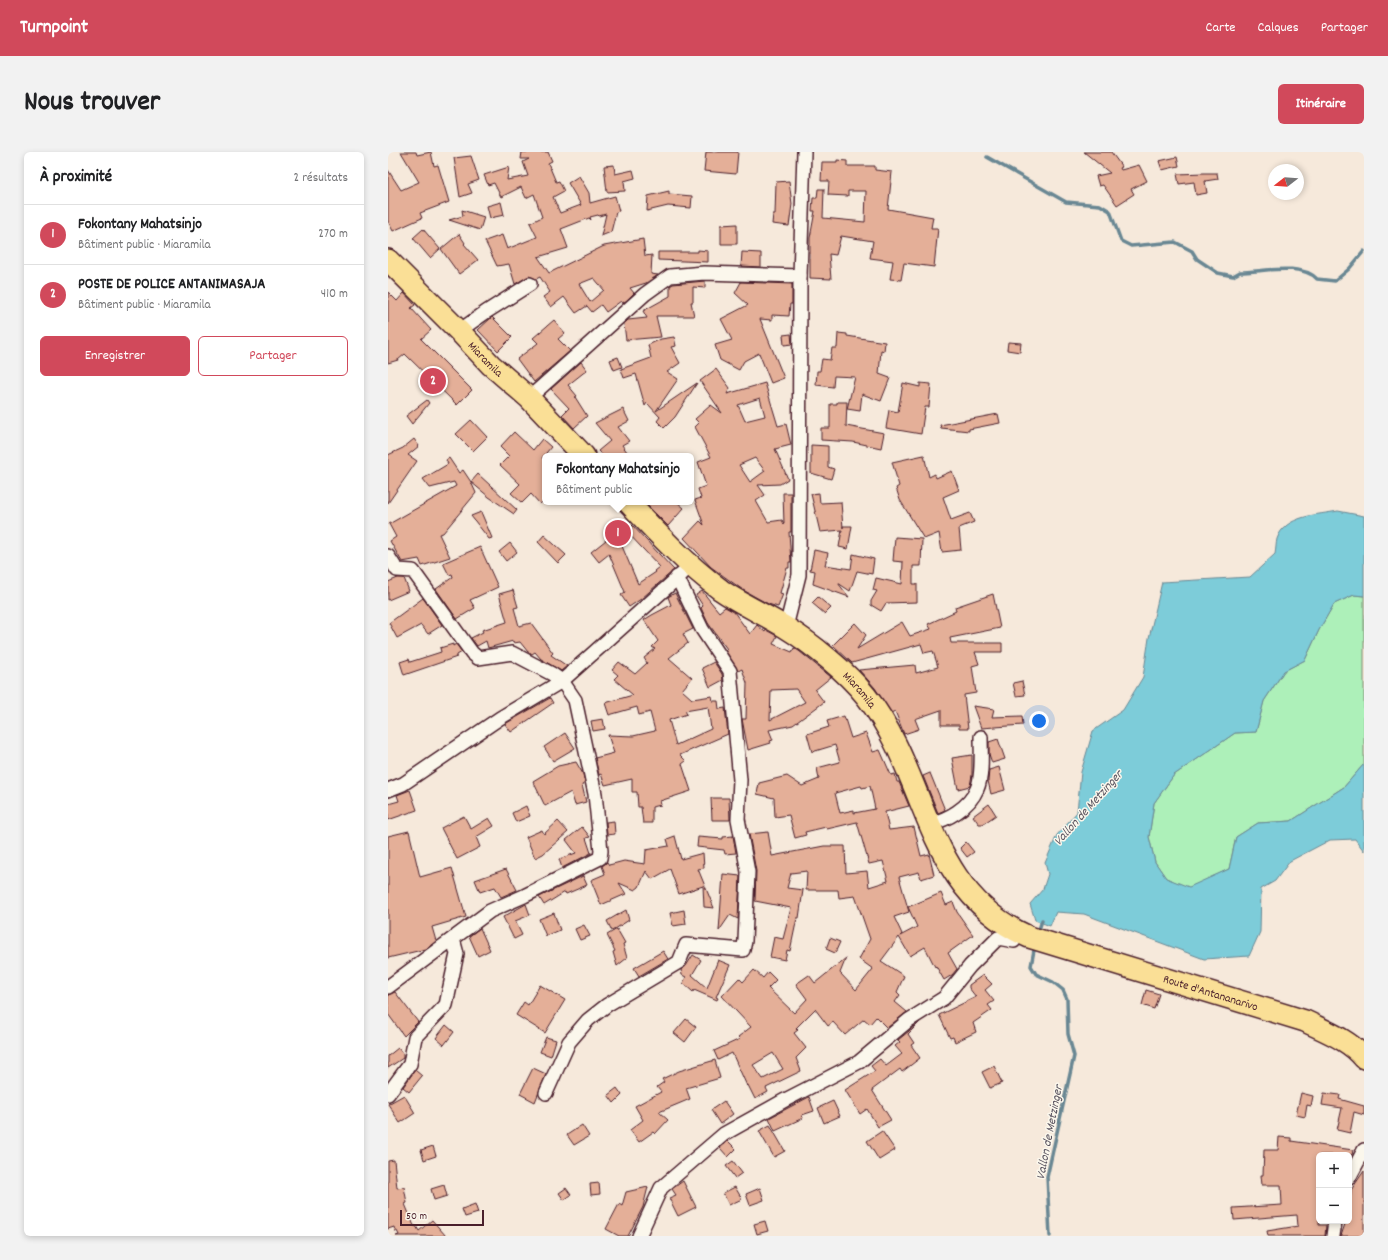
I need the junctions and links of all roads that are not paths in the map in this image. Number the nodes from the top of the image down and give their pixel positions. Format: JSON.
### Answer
{"nodes":[{"id":1,"x":804,"y":152,"type":"edge"},
{"id":2,"x":388,"y":260,"type":"edge"},
{"id":3,"x":800,"y":276,"type":"junction"},
{"id":4,"x":530,"y":284,"type":"dead end"},
{"id":5,"x":460,"y":331,"type":"junction"},
{"id":6,"x":529,"y":398,"type":"junction"},
{"id":7,"x":581,"y":453,"type":"edge"},
{"id":8,"x":631,"y":505,"type":"edge"},
{"id":9,"x":388,"y":556,"type":"edge"},
{"id":10,"x":684,"y":571,"type":"junction"},
{"id":11,"x":786,"y":627,"type":"junction"},
{"id":12,"x":562,"y":681,"type":"junction"},
{"id":13,"x":981,"y":737,"type":"dead end"},
{"id":14,"x":388,"y":790,"type":"edge"},
{"id":15,"x":929,"y":824,"type":"junction"},
{"id":16,"x":1019,"y":932,"type":"junction"},
{"id":17,"x":453,"y":939,"type":"junction"},
{"id":18,"x":388,"y":987,"type":"edge"},
{"id":19,"x":1364,"y":1058,"type":"edge"},
{"id":20,"x":546,"y":1093,"type":"dead end"},
{"id":21,"x":388,"y":1094,"type":"edge"},
{"id":22,"x":1364,"y":1150,"type":"edge"},
{"id":23,"x":1352,"y":1172,"type":"edge"},
{"id":24,"x":1335,"y":1224,"type":"edge"},
{"id":25,"x":639,"y":1236,"type":"edge"},
{"id":26,"x":1333,"y":1236,"type":"edge"}],
"edges":[{"from":1,"to":3,"type":"street"},
{"from":2,"to":5,"type":"main road","name":"Miaramila"},
{"from":3,"to":6,"type":"street"},
{"from":3,"to":11,"type":"street"},
{"from":4,"to":5,"type":"street"},
{"from":5,"to":6,"type":"main road","name":"Miaramila"},
{"from":6,"to":7,"type":"main road","name":"Miaramila"},
{"from":8,"to":10,"type":"main road","name":"Miaramila"},
{"from":9,"to":12,"type":"street"},
{"from":10,"to":11,"type":"main road","name":"Miaramila"},
{"from":10,"to":12,"type":"street"},
{"from":10,"to":20,"type":"street"},
{"from":11,"to":15,"type":"main road","name":"Miaramila"},
{"from":12,"to":14,"type":"street"},
{"from":12,"to":17,"type":"street"},
{"from":13,"to":15,"type":"street"},
{"from":15,"to":16,"type":"main road","name":"Miaramila"},
{"from":16,"to":19,"type":"main road","name":"Route d'Antananarivo"},
{"from":16,"to":25,"type":"street"},
{"from":17,"to":18,"type":"street"},
{"from":17,"to":21,"type":"street"},
{"from":22,"to":23,"type":"street"},
{"from":24,"to":26,"type":"street"}]}
